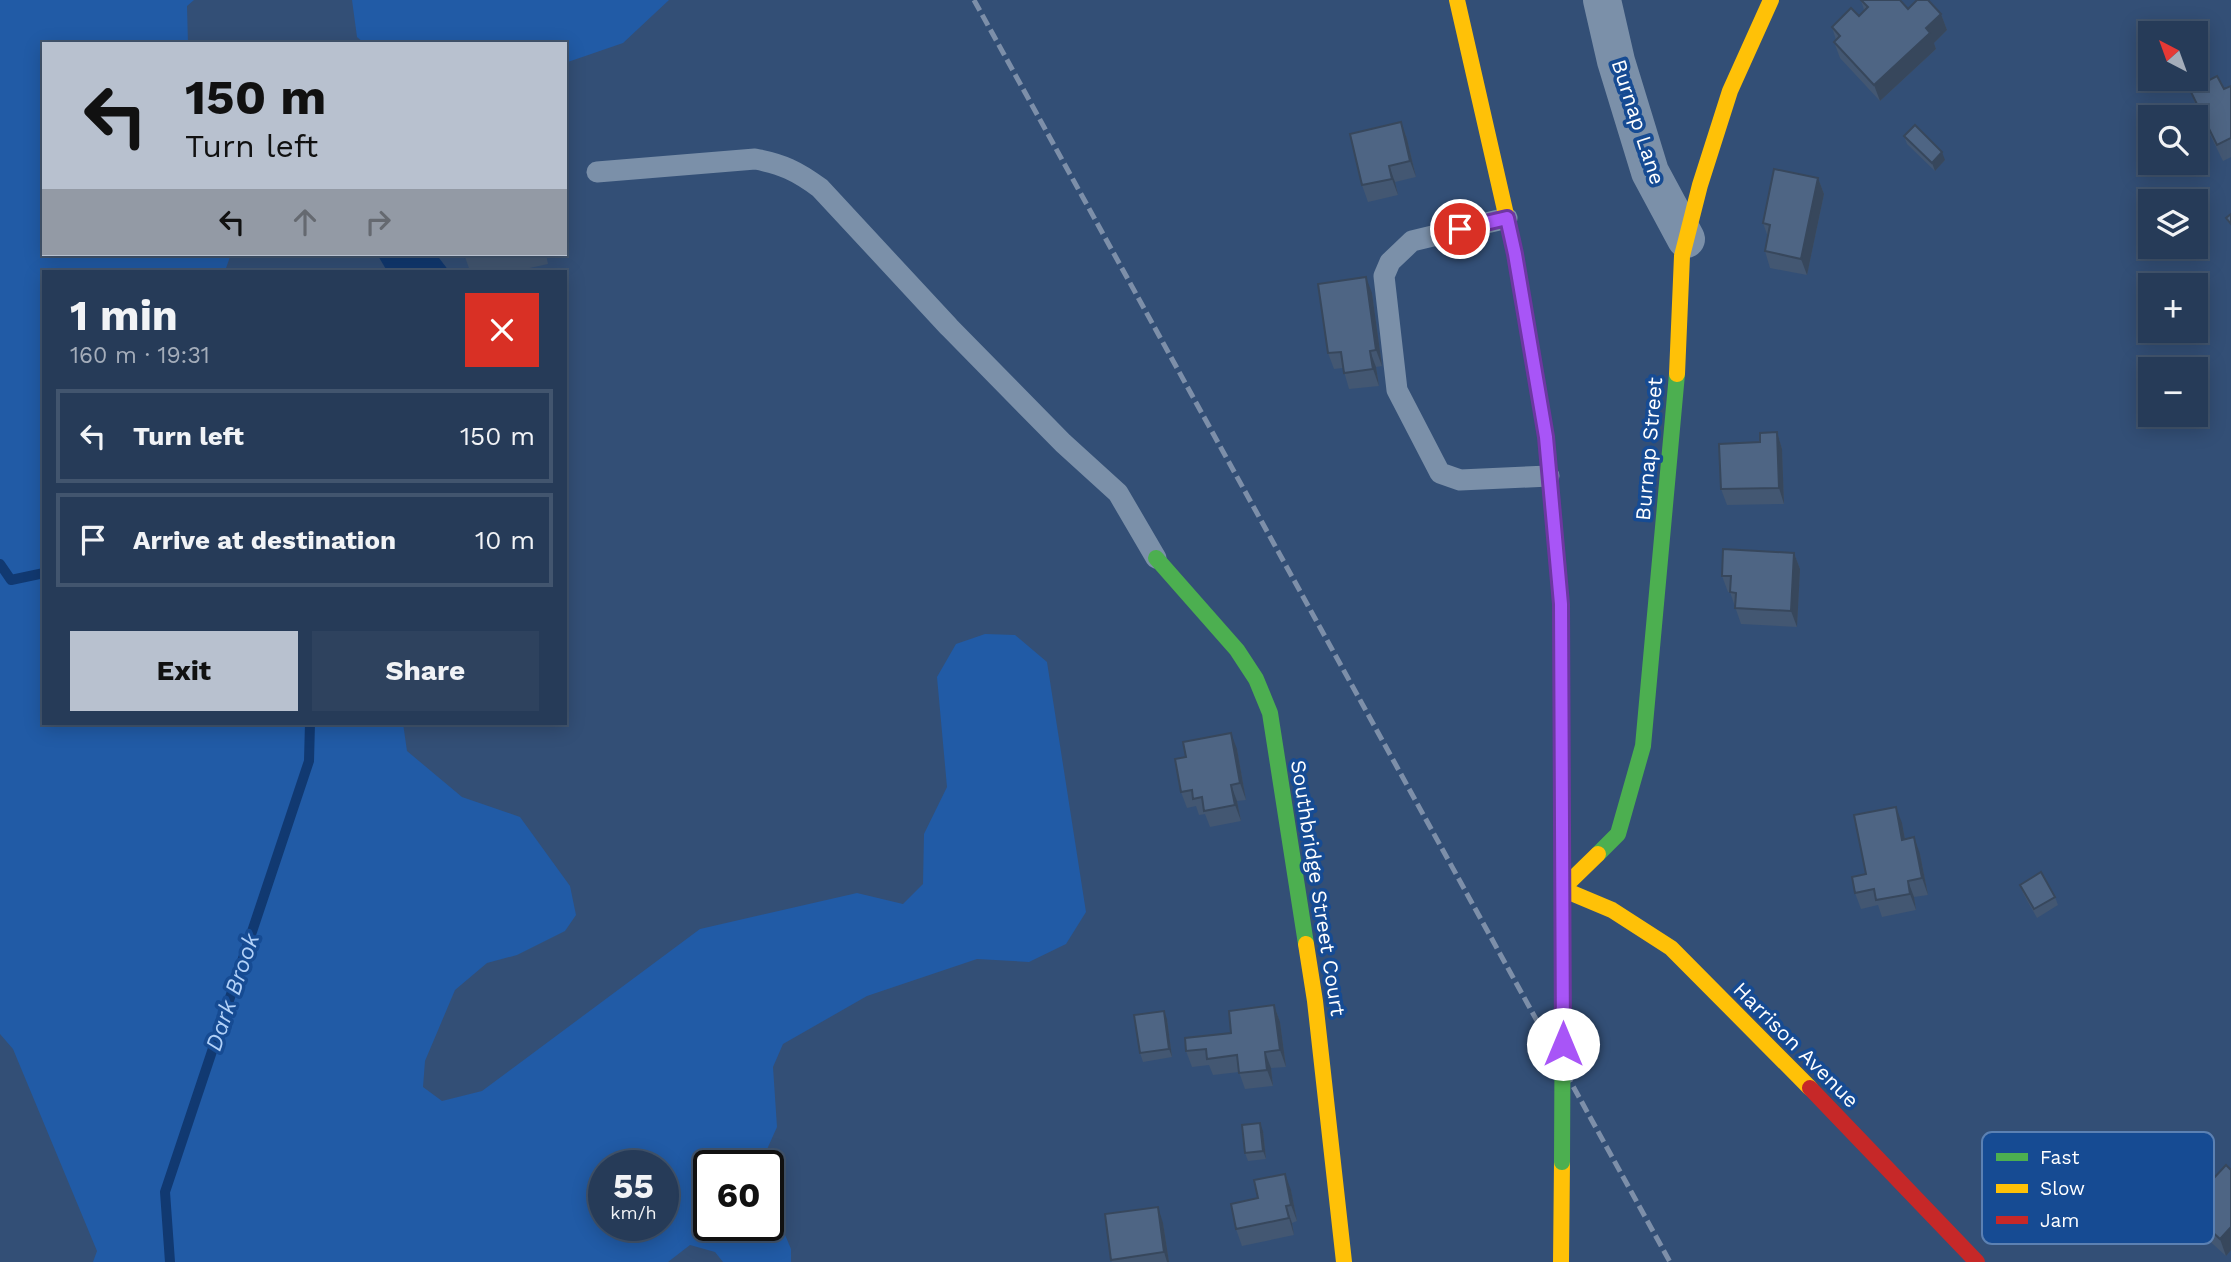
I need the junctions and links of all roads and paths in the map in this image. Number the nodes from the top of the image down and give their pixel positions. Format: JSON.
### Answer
{"nodes":[{"id":1,"x":1457,"y":0,"type":"edge"},
{"id":2,"x":1602,"y":0,"type":"edge"},
{"id":3,"x":1771,"y":0,"type":"edge"},
{"id":4,"x":597,"y":172,"type":"dead end"},
{"id":5,"x":1507,"y":218,"type":"junction"},
{"id":6,"x":1686,"y":239,"type":"junction"},
{"id":7,"x":1549,"y":476,"type":"junction"},
{"id":8,"x":1156,"y":558,"type":"joint"},
{"id":9,"x":1562,"y":889,"type":"junction"},
{"id":10,"x":1340,"y":1261,"type":"edge"},
{"id":11,"x":1561,"y":1262,"type":"edge"},
{"id":12,"x":1977,"y":1262,"type":"edge"}],
"edges":[{"from":1,"to":5,"type":"street"},
{"from":2,"to":6,"type":"street","name":"Burnap Lane"},
{"from":3,"to":6,"type":"street","name":"Burnap Street"},
{"from":4,"to":8,"type":"lane"},
{"from":5,"to":7,"type":"street"},
{"from":5,"to":7,"type":"lane"},
{"from":6,"to":9,"type":"street","name":"Burnap Street"},
{"from":7,"to":9,"type":"street"},
{"from":8,"to":10,"type":"street","name":"Southbridge Street Court"},
{"from":9,"to":11,"type":"street","bridge":true},
{"from":9,"to":12,"type":"street","name":"Harrison Avenue"}]}
